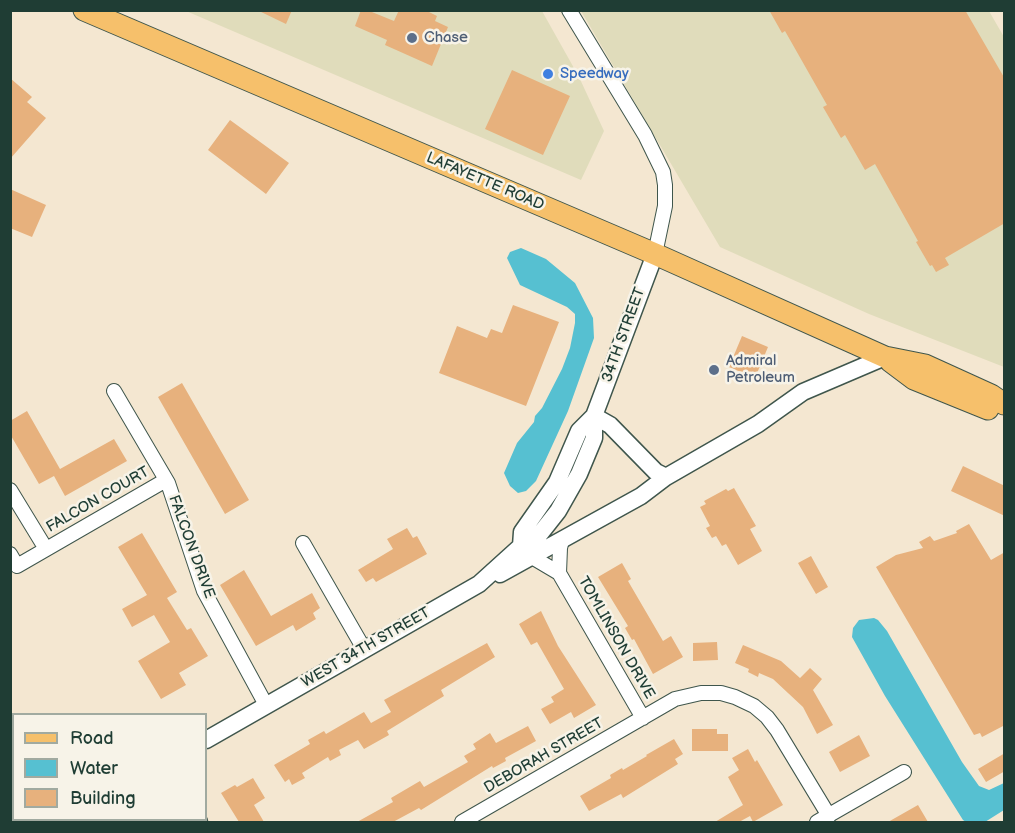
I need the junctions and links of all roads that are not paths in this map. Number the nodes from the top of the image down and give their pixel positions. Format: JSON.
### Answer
{"nodes":[{"id":1,"x":84,"y":10,"type":"edge"},
{"id":2,"x":569,"y":10,"type":"edge"},
{"id":3,"x":654,"y":254,"type":"junction"},
{"id":4,"x":885,"y":357,"type":"junction"},
{"id":5,"x":114,"y":391,"type":"dead end"},
{"id":6,"x":1005,"y":404,"type":"edge"},
{"id":7,"x":1005,"y":414,"type":"edge"},
{"id":8,"x":594,"y":416,"type":"junction"},
{"id":9,"x":666,"y":477,"type":"junction"},
{"id":10,"x":166,"y":480,"type":"junction"},
{"id":11,"x":10,"y":490,"type":"edge"},
{"id":12,"x":562,"y":540,"type":"junction"},
{"id":13,"x":303,"y":543,"type":"dead end"},
{"id":14,"x":45,"y":549,"type":"junction"},
{"id":15,"x":526,"y":551,"type":"junction"},
{"id":16,"x":10,"y":554,"type":"edge"},
{"id":17,"x":559,"y":573,"type":"junction"},
{"id":18,"x":364,"y":649,"type":"junction"},
{"id":19,"x":266,"y":705,"type":"junction"},
{"id":20,"x":643,"y":718,"type":"junction"},
{"id":21,"x":207,"y":739,"type":"edge"},
{"id":22,"x":904,"y":772,"type":"dead end"},
{"id":23,"x":823,"y":819,"type":"edge"},
{"id":24,"x":462,"y":822,"type":"edge"}],
"edges":[{"from":1,"to":3,"type":"main road","name":"LAFAYETTE ROAD"},
{"from":2,"to":3,"type":"street"},
{"from":3,"to":4,"type":"main road","name":"LAFAYETTE ROAD"},
{"from":3,"to":8,"type":"street","name":"34TH STREET"},
{"from":4,"to":6,"type":"main road","name":"LAFAYETTE ROAD"},
{"from":4,"to":7,"type":"main road","name":"LAFAYETTE ROAD"},
{"from":4,"to":9,"type":"street"},
{"from":5,"to":10,"type":"street","name":"FALCON DRIVE"},
{"from":8,"to":9,"type":"street"},
{"from":8,"to":15,"type":"street","name":"WEST 34TH STREET"},
{"from":9,"to":12,"type":"street"},
{"from":10,"to":14,"type":"street","name":"FALCON COURT"},
{"from":10,"to":19,"type":"street","name":"FALCON DRIVE"},
{"from":11,"to":14,"type":"street","name":"FALCON COURT"},
{"from":12,"to":15,"type":"street"},
{"from":12,"to":17,"type":"street","name":"TOMLINSON DRIVE"},
{"from":13,"to":18,"type":"street"},
{"from":14,"to":16,"type":"street","name":"FALCON COURT"},
{"from":15,"to":17,"type":"street","name":"TOMLINSON DRIVE"},
{"from":15,"to":18,"type":"street","name":"WEST 34TH STREET"},
{"from":17,"to":20,"type":"street","name":"TOMLINSON DRIVE"},
{"from":18,"to":19,"type":"street","name":"WEST 34TH STREET"},
{"from":19,"to":21,"type":"street","name":"WEST 34TH STREET"},
{"from":20,"to":23,"type":"street","name":"TOMLINSON DRIVE"},
{"from":20,"to":24,"type":"street","name":"DEBORAH STREET"},
{"from":22,"to":23,"type":"street"}]}
